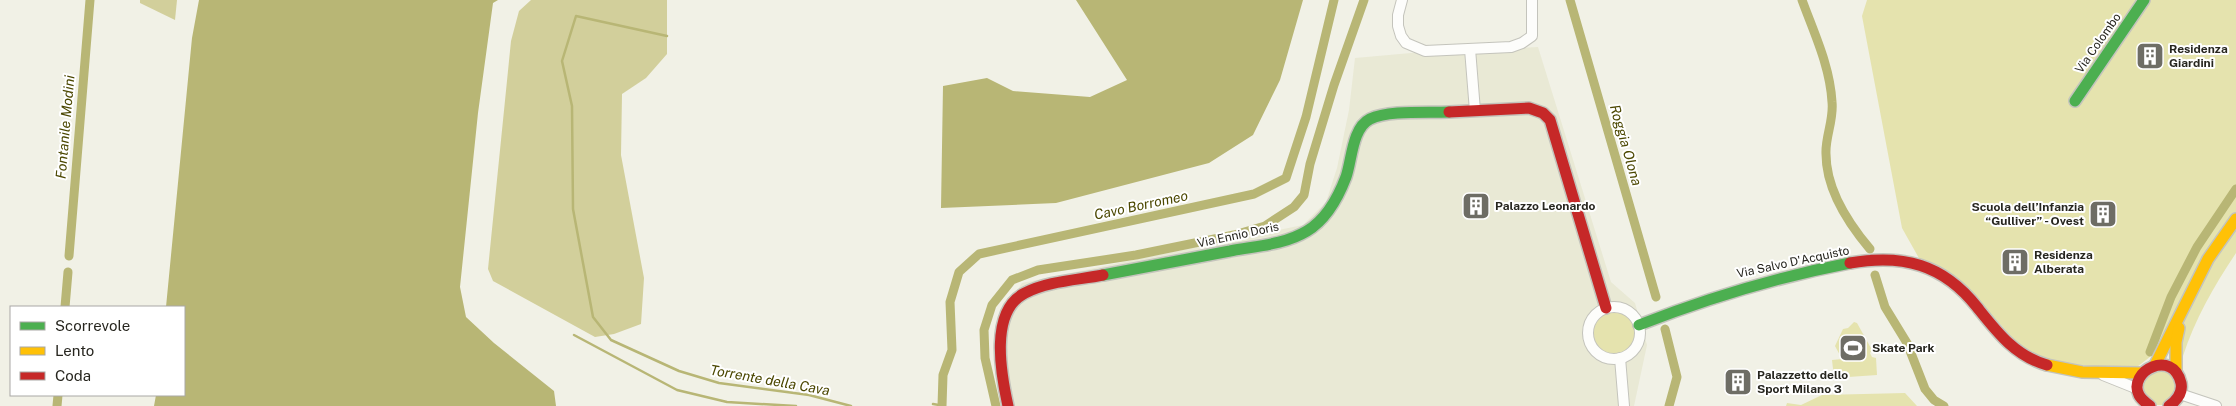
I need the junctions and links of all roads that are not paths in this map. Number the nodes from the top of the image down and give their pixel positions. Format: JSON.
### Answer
{"nodes":[{"id":1,"x":1402,"y":0,"type":"edge"},
{"id":2,"x":1532,"y":0,"type":"edge"},
{"id":3,"x":2144,"y":0,"type":"edge"},
{"id":4,"x":1470,"y":48,"type":"junction"},
{"id":5,"x":2075,"y":101,"type":"dead end"},
{"id":6,"x":1475,"y":111,"type":"junction"},
{"id":7,"x":2236,"y":218,"type":"edge"},
{"id":8,"x":1606,"y":308,"type":"junction"},
{"id":9,"x":2185,"y":308,"type":"junction"},
{"id":10,"x":1638,"y":325,"type":"junction"},
{"id":11,"x":1620,"y":358,"type":"junction"},
{"id":12,"x":2155,"y":365,"type":"junction"},
{"id":13,"x":2176,"y":372,"type":"junction"},
{"id":14,"x":2100,"y":373,"type":"junction"},
{"id":15,"x":2142,"y":373,"type":"junction"},
{"id":16,"x":2138,"y":389,"type":"junction"},
{"id":17,"x":2180,"y":394,"type":"junction"},
{"id":18,"x":1008,"y":406,"type":"edge"},
{"id":19,"x":1624,"y":406,"type":"edge"},
{"id":20,"x":2149,"y":406,"type":"edge"},
{"id":21,"x":2169,"y":406,"type":"edge"},
{"id":22,"x":2216,"y":406,"type":"edge"}],
"edges":[{"from":1,"to":4,"type":"street"},
{"from":2,"to":4,"type":"street"},
{"from":3,"to":5,"type":"street","name":"Via Colombo"},
{"from":4,"to":6,"type":"street"},
{"from":6,"to":8,"type":"street","name":"Via Ennio Doris"},
{"from":6,"to":18,"type":"street","name":"Via Ennio Doris"},
{"from":7,"to":9,"type":"street"},
{"from":8,"to":10,"type":"street"},
{"from":8,"to":11,"type":"street"},
{"from":9,"to":12,"type":"street"},
{"from":9,"to":13,"type":"street"},
{"from":10,"to":11,"type":"street"},
{"from":10,"to":14,"type":"street","name":"Via Salvo D'Acquisto"},
{"from":11,"to":19,"type":"street"},
{"from":12,"to":13,"type":"street"},
{"from":12,"to":15,"type":"street"},
{"from":13,"to":17,"type":"street"},
{"from":14,"to":15,"type":"street","name":"Via Salvo D'Acquisto"},
{"from":14,"to":16,"type":"street","name":"Via Salvo D'Acquisto"},
{"from":15,"to":16,"type":"street"},
{"from":16,"to":20,"type":"street"},
{"from":17,"to":21,"type":"street"},
{"from":17,"to":22,"type":"street"}]}
